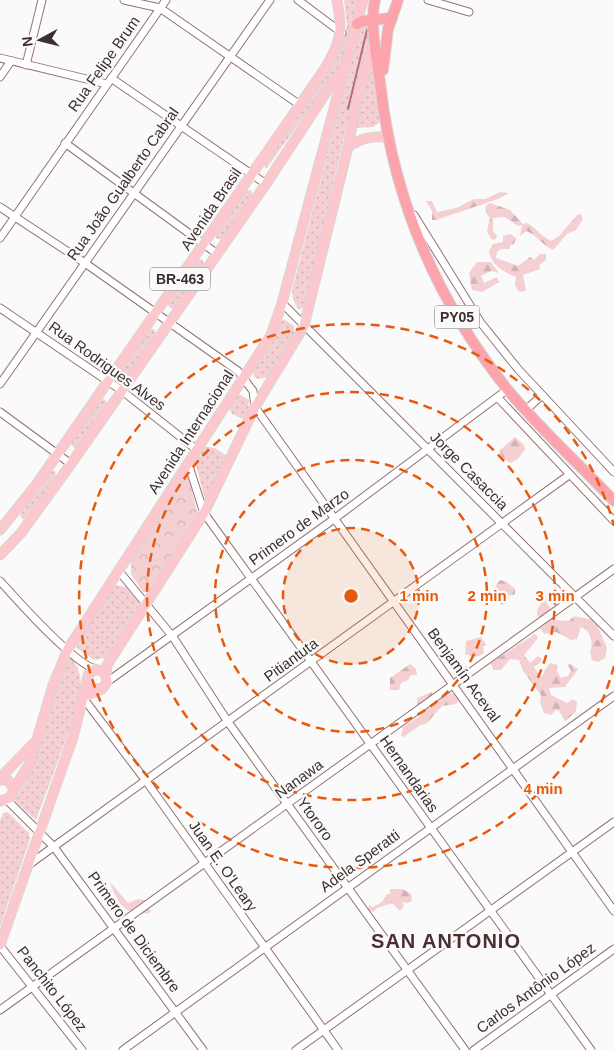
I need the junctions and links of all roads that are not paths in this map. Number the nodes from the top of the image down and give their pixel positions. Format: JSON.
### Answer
{"nodes":[{"id":1,"x":42,"y":0,"type":"edge"},
{"id":2,"x":127,"y":0,"type":"edge"},
{"id":3,"x":166,"y":0,"type":"edge"},
{"id":4,"x":270,"y":0,"type":"edge"},
{"id":5,"x":298,"y":0,"type":"edge"},
{"id":6,"x":337,"y":0,"type":"edge"},
{"id":7,"x":363,"y":0,"type":"edge"},
{"id":8,"x":375,"y":0,"type":"edge"},
{"id":9,"x":398,"y":0,"type":"edge"},
{"id":10,"x":428,"y":0,"type":"edge"},
{"id":11,"x":160,"y":8,"type":"junction"},
{"id":12,"x":469,"y":12,"type":"dead end"},
{"id":13,"x":322,"y":17,"type":"junction"},
{"id":14,"x":392,"y":18,"type":"junction"},
{"id":15,"x":341,"y":19,"type":"junction"},
{"id":16,"x":374,"y":21,"type":"junction"},
{"id":17,"x":357,"y":24,"type":"junction"},
{"id":18,"x":342,"y":33,"type":"junction"},
{"id":19,"x":375,"y":42,"type":"junction"},
{"id":20,"x":230,"y":56,"type":"junction"},
{"id":21,"x":0,"y":58,"type":"edge"},
{"id":22,"x":11,"y":61,"type":"junction"},
{"id":23,"x":26,"y":64,"type":"junction"},
{"id":24,"x":344,"y":70,"type":"junction"},
{"id":25,"x":0,"y":77,"type":"edge"},
{"id":26,"x":112,"y":78,"type":"junction"},
{"id":27,"x":107,"y":84,"type":"junction"},
{"id":28,"x":381,"y":88,"type":"junction"},
{"id":29,"x":300,"y":105,"type":"junction"},
{"id":30,"x":182,"y":125,"type":"junction"},
{"id":31,"x":388,"y":137,"type":"junction"},
{"id":32,"x":65,"y":143,"type":"junction"},
{"id":33,"x":348,"y":147,"type":"junction"},
{"id":34,"x":251,"y":174,"type":"junction"},
{"id":35,"x":266,"y":184,"type":"junction"},
{"id":36,"x":134,"y":194,"type":"junction"},
{"id":37,"x":403,"y":196,"type":"junction"},
{"id":38,"x":0,"y":207,"type":"edge"},
{"id":39,"x":15,"y":217,"type":"junction"},
{"id":40,"x":0,"y":238,"type":"edge"},
{"id":41,"x":204,"y":244,"type":"junction"},
{"id":42,"x":216,"y":253,"type":"junction"},
{"id":43,"x":84,"y":262,"type":"junction"},
{"id":44,"x":282,"y":303,"type":"junction"},
{"id":45,"x":0,"y":308,"type":"edge"},
{"id":46,"x":156,"y":314,"type":"junction"},
{"id":47,"x":168,"y":322,"type":"junction"},
{"id":48,"x":304,"y":326,"type":"junction"},
{"id":49,"x":37,"y":332,"type":"junction"},
{"id":50,"x":244,"y":378,"type":"junction"},
{"id":51,"x":108,"y":382,"type":"junction"},
{"id":52,"x":0,"y":384,"type":"edge"},
{"id":53,"x":267,"y":385,"type":"junction"},
{"id":54,"x":250,"y":387,"type":"junction"},
{"id":55,"x":508,"y":389,"type":"junction"},
{"id":56,"x":121,"y":390,"type":"junction"},
{"id":57,"x":542,"y":395,"type":"junction"},
{"id":58,"x":498,"y":398,"type":"junction"},
{"id":59,"x":255,"y":408,"type":"junction"},
{"id":60,"x":526,"y":410,"type":"junction"},
{"id":61,"x":0,"y":412,"type":"edge"},
{"id":62,"x":196,"y":450,"type":"junction"},
{"id":63,"x":428,"y":450,"type":"junction"},
{"id":64,"x":56,"y":453,"type":"junction"},
{"id":65,"x":188,"y":463,"type":"junction"},
{"id":66,"x":71,"y":464,"type":"junction"},
{"id":67,"x":614,"y":472,"type":"edge"},
{"id":68,"x":569,"y":475,"type":"junction"},
{"id":69,"x":614,"y":501,"type":"edge"},
{"id":70,"x":204,"y":513,"type":"junction"},
{"id":71,"x":334,"y":519,"type":"junction"},
{"id":72,"x":614,"y":521,"type":"edge"},
{"id":73,"x":502,"y":524,"type":"junction"},
{"id":74,"x":2,"y":525,"type":"edge"},
{"id":75,"x":0,"y":555,"type":"edge"},
{"id":76,"x":614,"y":569,"type":"edge"},
{"id":77,"x":118,"y":570,"type":"junction"},
{"id":78,"x":252,"y":578,"type":"junction"},
{"id":79,"x":0,"y":581,"type":"edge"},
{"id":80,"x":575,"y":596,"type":"junction"},
{"id":81,"x":394,"y":603,"type":"junction"},
{"id":82,"x":146,"y":604,"type":"junction"},
{"id":83,"x":614,"y":636,"type":"edge"},
{"id":84,"x":173,"y":637,"type":"junction"},
{"id":85,"x":68,"y":649,"type":"junction"},
{"id":86,"x":311,"y":662,"type":"junction"},
{"id":87,"x":103,"y":672,"type":"junction"},
{"id":88,"x":87,"y":680,"type":"junction"},
{"id":89,"x":453,"y":684,"type":"junction"},
{"id":90,"x":100,"y":690,"type":"junction"},
{"id":91,"x":614,"y":696,"type":"edge"},
{"id":92,"x":85,"y":698,"type":"junction"},
{"id":93,"x":228,"y":722,"type":"junction"},
{"id":94,"x":34,"y":743,"type":"junction"},
{"id":95,"x":371,"y":743,"type":"junction"},
{"id":96,"x":513,"y":768,"type":"junction"},
{"id":97,"x":0,"y":779,"type":"edge"},
{"id":98,"x":146,"y":781,"type":"junction"},
{"id":99,"x":14,"y":789,"type":"junction"},
{"id":100,"x":2,"y":802,"type":"edge"},
{"id":101,"x":288,"y":805,"type":"junction"},
{"id":102,"x":614,"y":822,"type":"edge"},
{"id":103,"x":430,"y":828,"type":"junction"},
{"id":104,"x":39,"y":834,"type":"junction"},
{"id":105,"x":54,"y":847,"type":"junction"},
{"id":106,"x":572,"y":852,"type":"junction"},
{"id":107,"x":206,"y":864,"type":"junction"},
{"id":108,"x":28,"y":866,"type":"junction"},
{"id":109,"x":347,"y":887,"type":"junction"},
{"id":110,"x":614,"y":911,"type":"edge"},
{"id":111,"x":490,"y":912,"type":"junction"},
{"id":112,"x":115,"y":928,"type":"junction"},
{"id":113,"x":0,"y":946,"type":"edge"},
{"id":114,"x":264,"y":948,"type":"junction"},
{"id":115,"x":614,"y":949,"type":"edge"},
{"id":116,"x":407,"y":970,"type":"junction"},
{"id":117,"x":33,"y":988,"type":"junction"},
{"id":118,"x":550,"y":995,"type":"junction"},
{"id":119,"x":0,"y":1010,"type":"edge"},
{"id":120,"x":175,"y":1012,"type":"junction"},
{"id":121,"x":324,"y":1030,"type":"junction"},
{"id":122,"x":82,"y":1050,"type":"edge"},
{"id":123,"x":123,"y":1050,"type":"edge"},
{"id":124,"x":203,"y":1050,"type":"edge"},
{"id":125,"x":296,"y":1050,"type":"edge"},
{"id":126,"x":338,"y":1050,"type":"edge"},
{"id":127,"x":465,"y":1050,"type":"edge"},
{"id":128,"x":474,"y":1050,"type":"edge"},
{"id":129,"x":591,"y":1050,"type":"edge"}],
"edges":[{"from":1,"to":23,"type":"street"},
{"from":2,"to":11,"type":"street"},
{"from":3,"to":11,"type":"street","name":"Rua Felipe Brum"},
{"from":4,"to":20,"type":"street","name":"Rua João Gualberto Cabral"},
{"from":5,"to":13,"type":"street"},
{"from":6,"to":15,"type":"main road","number":"BR-463"},
{"from":7,"to":17,"type":"main road","number":"BR-463"},
{"from":8,"to":16,"type":"highway","number":"PY05"},
{"from":9,"to":14,"type":"highway","number":"PY05"},
{"from":10,"to":12,"type":"street"},
{"from":11,"to":20,"type":"street"},
{"from":11,"to":26,"type":"street","name":"Rua Felipe Brum"},
{"from":13,"to":15,"type":"street"},
{"from":13,"to":18,"type":"street"},
{"from":14,"to":16,"type":"highway"},
{"from":14,"to":28,"type":"highway","number":"PY05"},
{"from":15,"to":18,"type":"main road","name":"Avenida Brasil","number":"BR-463"},
{"from":16,"to":17,"type":"highway"},
{"from":16,"to":19,"type":"highway","number":"PY05"},
{"from":17,"to":24,"type":"main road","number":"BR-463"},
{"from":18,"to":29,"type":"main road","name":"Avenida Brasil","number":"BR-463"},
{"from":19,"to":28,"type":"highway","number":"PY05"},
{"from":19,"to":33,"type":"main road"},
{"from":20,"to":29,"type":"street"},
{"from":20,"to":30,"type":"street","name":"Rua João Gualberto Cabral"},
{"from":21,"to":22,"type":"street"},
{"from":22,"to":23,"type":"street"},
{"from":22,"to":25,"type":"street"},
{"from":23,"to":27,"type":"street"},
{"from":24,"to":35,"type":"main road","name":"Avenida Brasil","number":"BR-463"},
{"from":24,"to":44,"type":"main road","name":"Avenida Internacional"},
{"from":26,"to":27,"type":"street","name":"Rua Felipe Brum"},
{"from":26,"to":30,"type":"street"},
{"from":27,"to":32,"type":"street","name":"Rua Felipe Brum"},
{"from":28,"to":31,"type":"highway","number":"PY05"},
{"from":29,"to":34,"type":"main road","name":"Avenida Brasil","number":"BR-463"},
{"from":30,"to":34,"type":"street"},
{"from":30,"to":36,"type":"street","name":"Rua João Gualberto Cabral"},
{"from":31,"to":33,"type":"main road"},
{"from":31,"to":37,"type":"highway","number":"PY05"},
{"from":32,"to":36,"type":"street"},
{"from":32,"to":39,"type":"street","name":"Rua Felipe Brum"},
{"from":33,"to":48,"type":"main road"},
{"from":34,"to":35,"type":"street"},
{"from":34,"to":41,"type":"main road","name":"Avenida Brasil","number":"BR-463"},
{"from":35,"to":42,"type":"main road","name":"Avenida Brasil","number":"BR-463"},
{"from":36,"to":41,"type":"street"},
{"from":36,"to":43,"type":"street","name":"Rua João Gualberto Cabral"},
{"from":37,"to":55,"type":"highway","number":"PY05"},
{"from":37,"to":57,"type":"street"},
{"from":38,"to":39,"type":"street"},
{"from":39,"to":40,"type":"street","name":"Rua Felipe Brum"},
{"from":39,"to":43,"type":"street"},
{"from":41,"to":42,"type":"street"},
{"from":41,"to":46,"type":"main road","name":"Avenida Brasil","number":"BR-463"},
{"from":42,"to":47,"type":"main road","name":"Avenida Brasil","number":"BR-463"},
{"from":43,"to":46,"type":"street"},
{"from":43,"to":49,"type":"street","name":"Rua João Gualberto Cabral"},
{"from":44,"to":48,"type":"street","name":"Jorge Casaccia"},
{"from":44,"to":50,"type":"main road","name":"Avenida Internacional"},
{"from":45,"to":49,"type":"street","name":"Rua Rodrigues Alves"},
{"from":46,"to":47,"type":"street"},
{"from":46,"to":51,"type":"main road","name":"Avenida Brasil","number":"BR-463"},
{"from":47,"to":50,"type":"street"},
{"from":47,"to":56,"type":"main road","name":"Avenida Brasil","number":"BR-463"},
{"from":48,"to":53,"type":"main road"},
{"from":48,"to":63,"type":"street","name":"Jorge Casaccia"},
{"from":49,"to":51,"type":"street","name":"Rua Rodrigues Alves"},
{"from":49,"to":52,"type":"street","name":"Rua João Gualberto Cabral"},
{"from":50,"to":54,"type":"street"},
{"from":50,"to":62,"type":"main road","name":"Avenida Internacional"},
{"from":51,"to":56,"type":"street","name":"Rua Rodrigues Alves"},
{"from":51,"to":64,"type":"main road","name":"Avenida Brasil","number":"BR-463"},
{"from":53,"to":54,"type":"street"},
{"from":53,"to":59,"type":"main road"},
{"from":54,"to":59,"type":"street"},
{"from":55,"to":58,"type":"street","name":"Primero de Marzo"},
{"from":55,"to":60,"type":"highway","number":"PY05"},
{"from":56,"to":62,"type":"street","name":"Rua Rodrigues Alves"},
{"from":56,"to":66,"type":"main road","name":"Avenida Brasil","number":"BR-463"},
{"from":57,"to":60,"type":"street"},
{"from":57,"to":67,"type":"street"},
{"from":58,"to":63,"type":"street","name":"Primero de Marzo"},
{"from":58,"to":68,"type":"street"},
{"from":59,"to":70,"type":"main road"},
{"from":59,"to":71,"type":"street","name":"Benjamín Aceval"},
{"from":60,"to":69,"type":"highway","number":"PY05"},
{"from":61,"to":64,"type":"street"},
{"from":62,"to":65,"type":"main road","name":"Avenida Internacional"},
{"from":63,"to":71,"type":"street","name":"Primero de Marzo"},
{"from":63,"to":73,"type":"street","name":"Jorge Casaccia"},
{"from":64,"to":66,"type":"street"},
{"from":64,"to":74,"type":"main road","name":"Avenida Brasil","number":"BR-463"},
{"from":65,"to":70,"type":"street","name":"Hernandarias"},
{"from":65,"to":77,"type":"main road","name":"Avenida Internacional"},
{"from":66,"to":75,"type":"main road","name":"Avenida Brasil","number":"BR-463"},
{"from":68,"to":72,"type":"street"},
{"from":68,"to":73,"type":"street","name":"Pitiantuta"},
{"from":70,"to":78,"type":"street","name":"Hernandarias"},
{"from":70,"to":82,"type":"main road"},
{"from":71,"to":78,"type":"street","name":"Primero de Marzo"},
{"from":71,"to":81,"type":"street","name":"Benjamín Aceval"},
{"from":73,"to":80,"type":"street","name":"Jorge Casaccia"},
{"from":73,"to":81,"type":"street","name":"Pitiantuta"},
{"from":76,"to":80,"type":"street","name":"Nanawa"},
{"from":77,"to":82,"type":"street","name":"Ytororo"},
{"from":77,"to":85,"type":"main road","name":"Avenida Internacional"},
{"from":78,"to":84,"type":"street","name":"Primero de Marzo"},
{"from":78,"to":86,"type":"street","name":"Hernandarias"},
{"from":79,"to":85,"type":"street"},
{"from":80,"to":83,"type":"street","name":"Jorge Casaccia"},
{"from":80,"to":89,"type":"street","name":"Nanawa"},
{"from":81,"to":86,"type":"street","name":"Pitiantuta"},
{"from":81,"to":89,"type":"street","name":"Benjamín Aceval"},
{"from":82,"to":84,"type":"street","name":"Ytororo"},
{"from":82,"to":87,"type":"main road"},
{"from":84,"to":87,"type":"street","name":"Primero de Marzo"},
{"from":84,"to":93,"type":"street","name":"Ytororo"},
{"from":85,"to":87,"type":"street"},
{"from":85,"to":94,"type":"main road","name":"Avenida Internacional"},
{"from":86,"to":93,"type":"street","name":"Pitiantuta"},
{"from":86,"to":95,"type":"street","name":"Hernandarias"},
{"from":87,"to":88,"type":"main road"},
{"from":87,"to":90,"type":"main road"},
{"from":88,"to":90,"type":"main road"},
{"from":88,"to":92,"type":"main road"},
{"from":89,"to":95,"type":"street","name":"Nanawa"},
{"from":89,"to":96,"type":"street","name":"Benjamín Aceval"},
{"from":90,"to":92,"type":"main road"},
{"from":91,"to":96,"type":"street","name":"Adela Speratti"},
{"from":92,"to":98,"type":"street","name":"Juan E. O'Leary"},
{"from":92,"to":104,"type":"main road"},
{"from":93,"to":98,"type":"street","name":"Pitiantuta"},
{"from":93,"to":101,"type":"street","name":"Ytororo"},
{"from":94,"to":97,"type":"main road"},
{"from":94,"to":99,"type":"main road","name":"Avenida Internacional"},
{"from":95,"to":101,"type":"street","name":"Nanawa"},
{"from":95,"to":103,"type":"street","name":"Hernandarias"},
{"from":96,"to":103,"type":"street","name":"Adela Speratti"},
{"from":96,"to":106,"type":"street","name":"Benjamín Aceval"},
{"from":97,"to":99,"type":"main road"},
{"from":98,"to":105,"type":"street","name":"Pitiantuta"},
{"from":98,"to":107,"type":"street","name":"Juan E. O'Leary"},
{"from":99,"to":100,"type":"main road","name":"Avenida Internacional"},
{"from":100,"to":104,"type":"street","name":"Primero de Diciembre"},
{"from":101,"to":107,"type":"street","name":"Nanawa"},
{"from":101,"to":109,"type":"street","name":"Ytororo"},
{"from":102,"to":106,"type":"street"},
{"from":103,"to":109,"type":"street","name":"Adela Speratti"},
{"from":103,"to":111,"type":"street","name":"Hernandarias"},
{"from":104,"to":105,"type":"street","name":"Primero de Diciembre"},
{"from":104,"to":108,"type":"main road"},
{"from":105,"to":108,"type":"street","name":"Pitiantuta"},
{"from":105,"to":112,"type":"street","name":"Primero de Diciembre"},
{"from":106,"to":110,"type":"street","name":"Benjamín Aceval"},
{"from":106,"to":111,"type":"street"},
{"from":107,"to":112,"type":"street","name":"Nanawa"},
{"from":107,"to":114,"type":"street","name":"Juan E. O'Leary"},
{"from":108,"to":113,"type":"main road"},
{"from":109,"to":114,"type":"street","name":"Adela Speratti"},
{"from":109,"to":116,"type":"street","name":"Ytororo"},
{"from":111,"to":116,"type":"street"},
{"from":111,"to":118,"type":"street","name":"Hernandarias"},
{"from":112,"to":117,"type":"street","name":"Nanawa"},
{"from":112,"to":120,"type":"street","name":"Primero de Diciembre"},
{"from":113,"to":117,"type":"street","name":"Panchito López"},
{"from":114,"to":120,"type":"street","name":"Adela Speratti"},
{"from":114,"to":121,"type":"street","name":"Juan E. O'Leary"},
{"from":115,"to":118,"type":"street","name":"Carlos Antônio López"},
{"from":116,"to":121,"type":"street"},
{"from":116,"to":127,"type":"street","name":"Ytororo"},
{"from":117,"to":119,"type":"street","name":"Nanawa"},
{"from":117,"to":122,"type":"street","name":"Panchito López"},
{"from":118,"to":128,"type":"street","name":"Carlos Antônio López"},
{"from":118,"to":129,"type":"street","name":"Hernandarias"},
{"from":120,"to":123,"type":"street","name":"Adela Speratti"},
{"from":120,"to":124,"type":"street","name":"Primero de Diciembre"},
{"from":121,"to":125,"type":"street"},
{"from":121,"to":126,"type":"street","name":"Juan E. O'Leary"}]}
